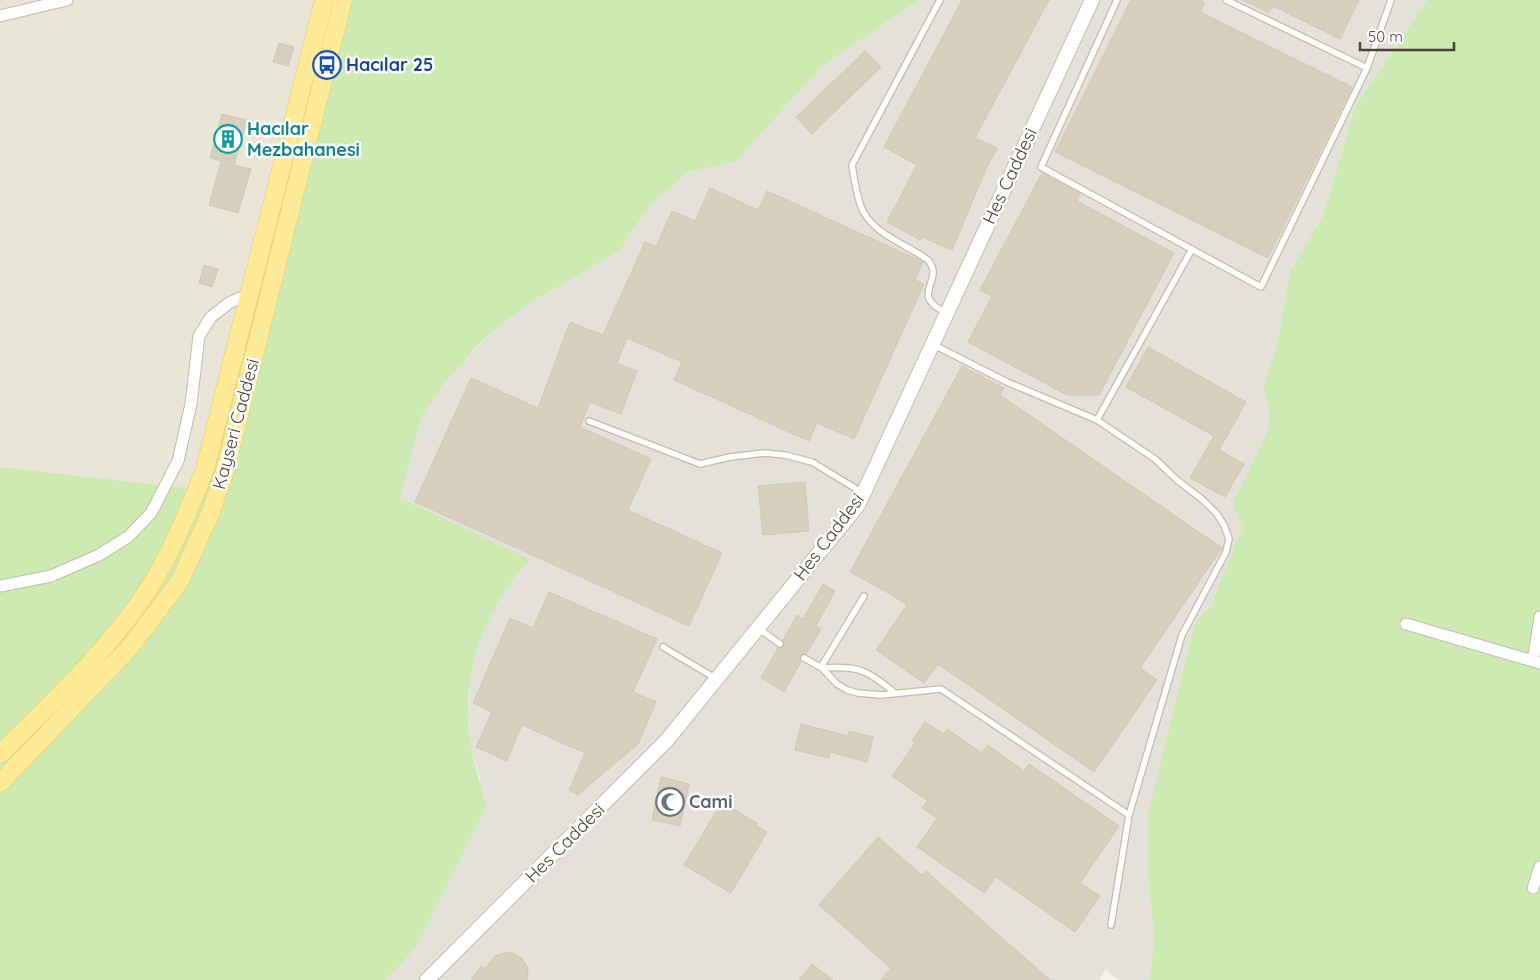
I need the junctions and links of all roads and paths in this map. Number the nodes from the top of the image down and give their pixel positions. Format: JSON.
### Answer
{"nodes":[{"id":1,"x":67,"y":0,"type":"edge"},
{"id":2,"x":324,"y":0,"type":"edge"},
{"id":3,"x":343,"y":0,"type":"edge"},
{"id":4,"x":940,"y":0,"type":"edge"},
{"id":5,"x":1092,"y":0,"type":"edge"},
{"id":6,"x":1118,"y":0,"type":"edge"},
{"id":7,"x":1226,"y":0,"type":"edge"},
{"id":8,"x":1391,"y":0,"type":"edge"},
{"id":9,"x":0,"y":16,"type":"edge"},
{"id":10,"x":1367,"y":68,"type":"junction"},
{"id":11,"x":1192,"y":249,"type":"junction"},
{"id":12,"x":249,"y":294,"type":"junction"},
{"id":13,"x":947,"y":313,"type":"junction"},
{"id":14,"x":932,"y":344,"type":"junction"},
{"id":15,"x":1097,"y":420,"type":"junction"},
{"id":16,"x":589,"y":421,"type":"dead end"},
{"id":17,"x":864,"y":494,"type":"junction"},
{"id":18,"x":0,"y":586,"type":"edge"},
{"id":19,"x":864,"y":596,"type":"dead end"},
{"id":20,"x":1540,"y":617,"type":"edge"},
{"id":21,"x":1406,"y":624,"type":"dead end"},
{"id":22,"x":758,"y":628,"type":"junction"},
{"id":23,"x":780,"y":644,"type":"dead end"},
{"id":24,"x":663,"y":648,"type":"dead end"},
{"id":25,"x":804,"y":658,"type":"dead end"},
{"id":26,"x":1536,"y":662,"type":"edge"},
{"id":27,"x":822,"y":668,"type":"junction"},
{"id":28,"x":716,"y":679,"type":"junction"},
{"id":29,"x":895,"y":693,"type":"junction"},
{"id":30,"x":0,"y":754,"type":"edge"},
{"id":31,"x":0,"y":783,"type":"edge"},
{"id":32,"x":1129,"y":815,"type":"junction"},
{"id":33,"x":1540,"y":867,"type":"edge"},
{"id":34,"x":1533,"y":888,"type":"dead end"},
{"id":35,"x":1111,"y":925,"type":"dead end"},
{"id":36,"x":427,"y":980,"type":"edge"}],
"edges":[{"from":1,"to":9,"type":"street"},
{"from":2,"to":12,"type":"main road","name":"Kayseri Caddesi"},
{"from":3,"to":31,"type":"main road","name":"Kayseri Caddesi"},
{"from":4,"to":13,"type":"lane"},
{"from":5,"to":13,"type":"street","name":"Hes Caddesi"},
{"from":6,"to":11,"type":"lane"},
{"from":7,"to":10,"type":"lane"},
{"from":8,"to":10,"type":"lane"},
{"from":10,"to":11,"type":"lane"},
{"from":11,"to":15,"type":"lane"},
{"from":12,"to":18,"type":"street"},
{"from":12,"to":30,"type":"main road","name":"Kayseri Caddesi"},
{"from":13,"to":14,"type":"street","name":"Hes Caddesi"},
{"from":14,"to":15,"type":"lane"},
{"from":14,"to":17,"type":"street","name":"Hes Caddesi"},
{"from":15,"to":32,"type":"lane"},
{"from":16,"to":17,"type":"lane"},
{"from":17,"to":22,"type":"street","name":"Hes Caddesi"},
{"from":19,"to":27,"type":"lane"},
{"from":20,"to":26,"type":"street"},
{"from":21,"to":26,"type":"street"},
{"from":22,"to":23,"type":"lane"},
{"from":22,"to":28,"type":"street","name":"Hes Caddesi"},
{"from":24,"to":28,"type":"lane"},
{"from":25,"to":27,"type":"lane"},
{"from":27,"to":29,"type":"lane"},
{"from":27,"to":29,"type":"lane"},
{"from":28,"to":36,"type":"street","name":"Hes Caddesi"},
{"from":29,"to":32,"type":"lane"},
{"from":32,"to":35,"type":"lane"},
{"from":33,"to":34,"type":"street"}]}
